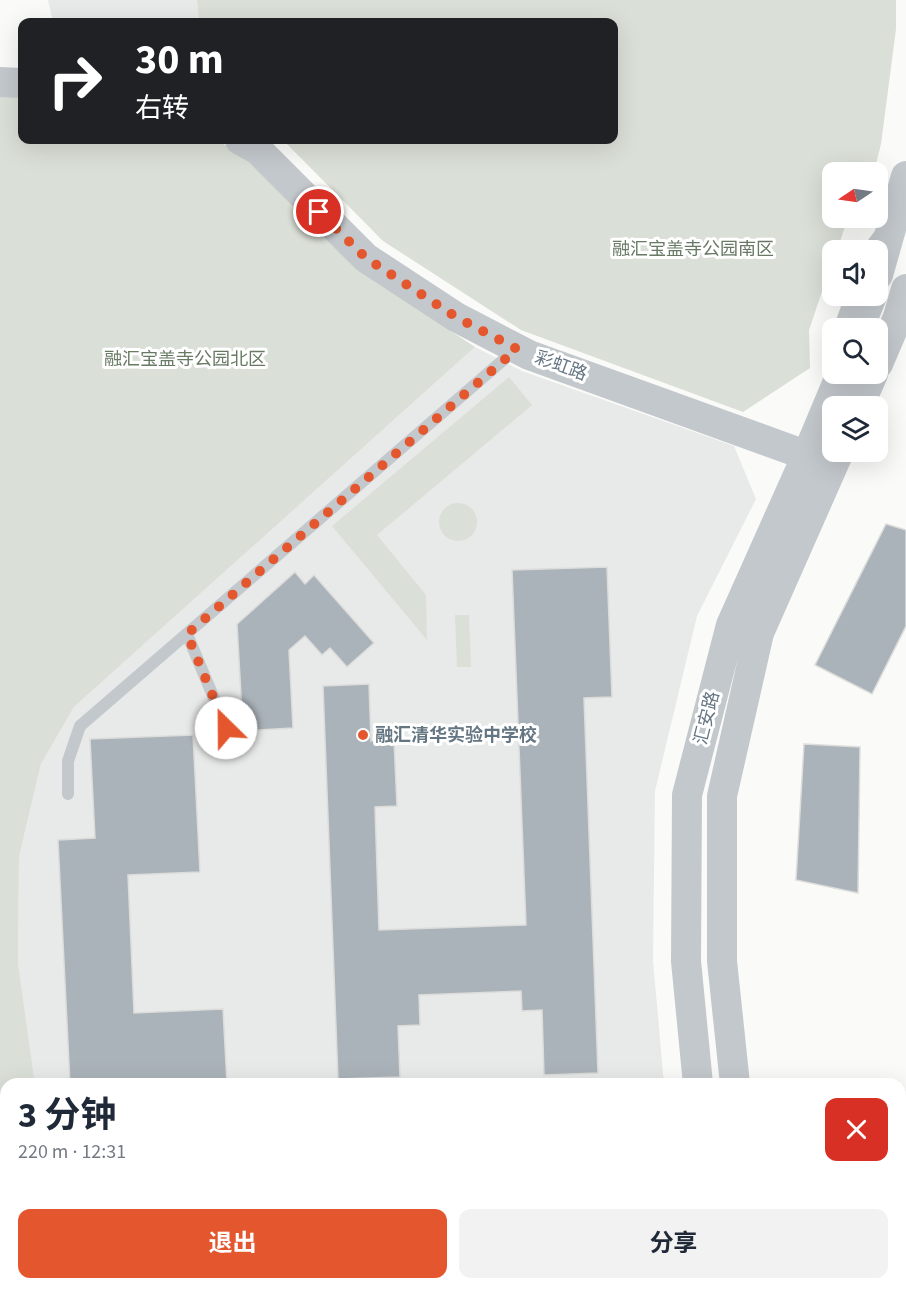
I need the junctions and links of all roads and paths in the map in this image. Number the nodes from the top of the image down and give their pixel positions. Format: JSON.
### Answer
{"nodes":[{"id":1,"x":0,"y":82,"type":"edge"},
{"id":2,"x":18,"y":83,"type":"edge"},
{"id":3,"x":247,"y":144,"type":"edge"},
{"id":4,"x":906,"y":176,"type":"edge"},
{"id":5,"x":894,"y":216,"type":"junction"},
{"id":6,"x":876,"y":240,"type":"edge"},
{"id":7,"x":887,"y":240,"type":"edge"},
{"id":8,"x":906,"y":290,"type":"edge"},
{"id":9,"x":888,"y":340,"type":"edge"},
{"id":10,"x":517,"y":349,"type":"junction"},
{"id":11,"x":822,"y":456,"type":"edge"},
{"id":12,"x":823,"y":462,"type":"edge"},
{"id":13,"x":824,"y":462,"type":"edge"},
{"id":14,"x":187,"y":634,"type":"junction"},
{"id":15,"x":226,"y":728,"type":"dead end"},
{"id":16,"x":68,"y":794,"type":"dead end"},
{"id":17,"x":697,"y":1078,"type":"edge"},
{"id":18,"x":734,"y":1078,"type":"edge"}],
"edges":[{"from":1,"to":2,"type":"street"},
{"from":3,"to":10,"type":"street","name":"彩虹路"},
{"from":4,"to":5,"type":"street"},
{"from":5,"to":6,"type":"lane"},
{"from":5,"to":7,"type":"street"},
{"from":8,"to":9,"type":"street"},
{"from":10,"to":11,"type":"street","name":"彩虹路"},
{"from":10,"to":14,"type":"lane"},
{"from":12,"to":17,"type":"street","name":"汇安路"},
{"from":13,"to":18,"type":"street","name":"汇安路"},
{"from":14,"to":15,"type":"lane"},
{"from":14,"to":16,"type":"lane"}]}
